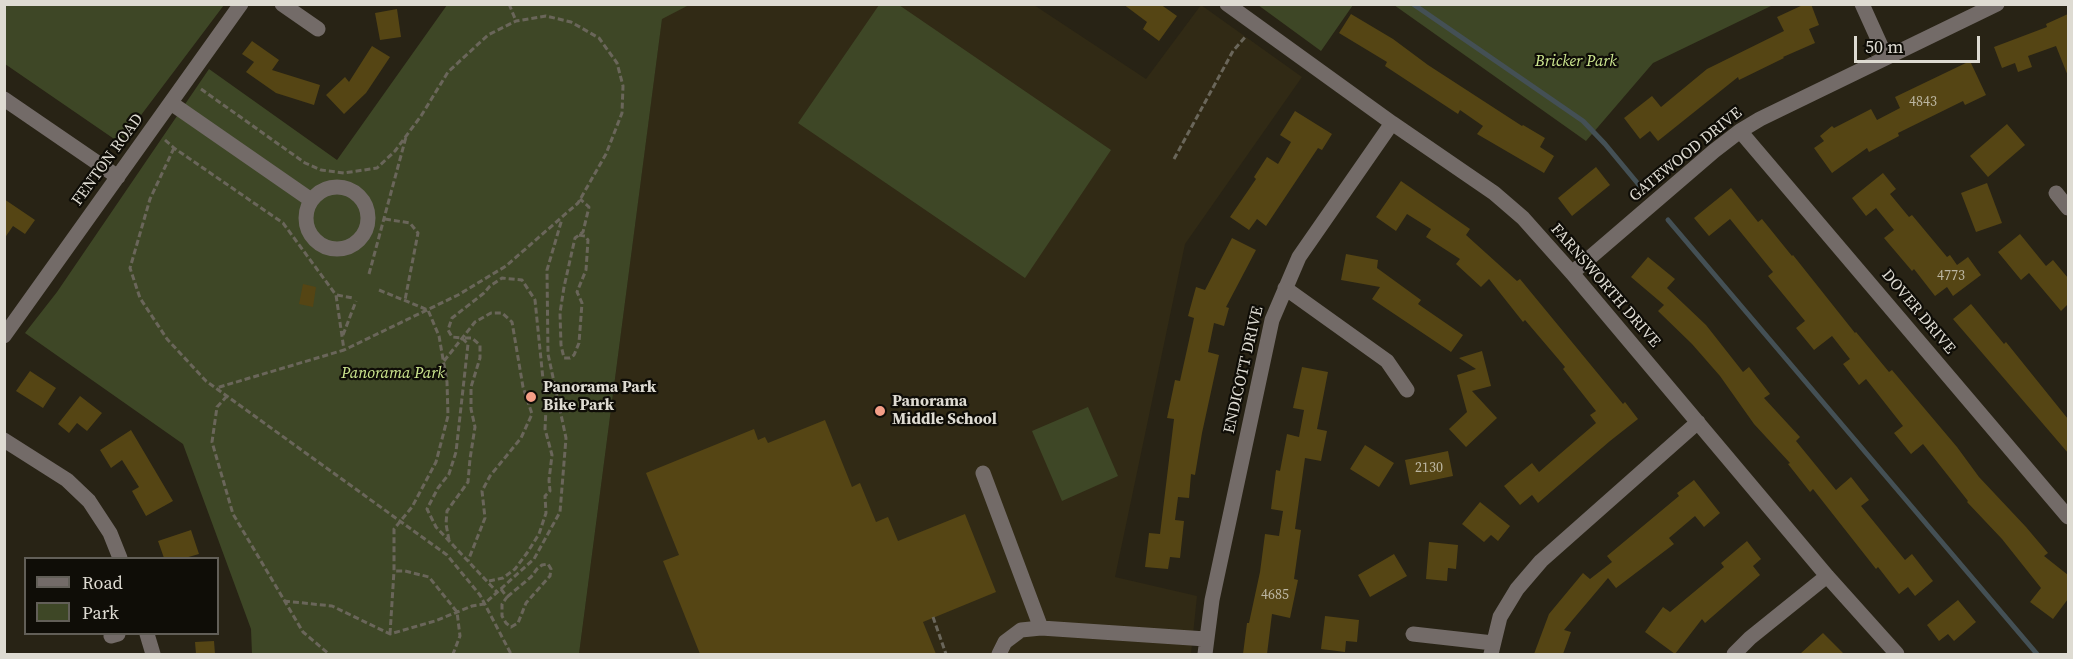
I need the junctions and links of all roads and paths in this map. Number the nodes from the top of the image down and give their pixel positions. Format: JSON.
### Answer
{"nodes":[{"id":1,"x":241,"y":4,"type":"edge"},
{"id":2,"x":282,"y":4,"type":"edge"},
{"id":3,"x":509,"y":4,"type":"edge"},
{"id":4,"x":1227,"y":4,"type":"edge"},
{"id":5,"x":1862,"y":4,"type":"edge"},
{"id":6,"x":1997,"y":4,"type":"edge"},
{"id":7,"x":516,"y":21,"type":"junction"},
{"id":8,"x":318,"y":29,"type":"dead end"},
{"id":9,"x":1246,"y":36,"type":"dead end"},
{"id":10,"x":1886,"y":57,"type":"junction"},
{"id":11,"x":201,"y":89,"type":"dead end"},
{"id":12,"x":4,"y":99,"type":"edge"},
{"id":13,"x":171,"y":103,"type":"junction"},
{"id":14,"x":1392,"y":123,"type":"junction"},
{"id":15,"x":1740,"y":131,"type":"junction"},
{"id":16,"x":407,"y":135,"type":"junction"},
{"id":17,"x":165,"y":140,"type":"dead end"},
{"id":18,"x":174,"y":148,"type":"junction"},
{"id":19,"x":1174,"y":159,"type":"dead end"},
{"id":20,"x":118,"y":177,"type":"junction"},
{"id":21,"x":2056,"y":193,"type":"dead end"},
{"id":22,"x":580,"y":199,"type":"junction"},
{"id":23,"x":311,"y":200,"type":"junction"},
{"id":24,"x":2068,"y":208,"type":"edge"},
{"id":25,"x":562,"y":218,"type":"junction"},
{"id":26,"x":385,"y":219,"type":"junction"},
{"id":27,"x":579,"y":235,"type":"junction"},
{"id":28,"x":1572,"y":273,"type":"junction"},
{"id":29,"x":369,"y":274,"type":"dead end"},
{"id":30,"x":1285,"y":288,"type":"junction"},
{"id":31,"x":379,"y":290,"type":"dead end"},
{"id":32,"x":336,"y":295,"type":"junction"},
{"id":33,"x":405,"y":300,"type":"junction"},
{"id":34,"x":428,"y":310,"type":"junction"},
{"id":35,"x":4,"y":336,"type":"edge"},
{"id":36,"x":342,"y":337,"type":"junction"},
{"id":37,"x":462,"y":338,"type":"junction"},
{"id":38,"x":344,"y":350,"type":"junction"},
{"id":39,"x":444,"y":361,"type":"junction"},
{"id":40,"x":216,"y":388,"type":"junction"},
{"id":41,"x":1407,"y":390,"type":"dead end"},
{"id":42,"x":226,"y":396,"type":"junction"},
{"id":43,"x":1698,"y":422,"type":"junction"},
{"id":44,"x":4,"y":440,"type":"edge"},
{"id":45,"x":983,"y":473,"type":"dead end"},
{"id":46,"x":2068,"y":517,"type":"edge"},
{"id":47,"x":400,"y":521,"type":"junction"},
{"id":48,"x":449,"y":540,"type":"junction"},
{"id":49,"x":120,"y":557,"type":"edge"},
{"id":50,"x":468,"y":561,"type":"junction"},
{"id":51,"x":394,"y":571,"type":"junction"},
{"id":52,"x":1827,"y":576,"type":"junction"},
{"id":53,"x":489,"y":581,"type":"junction"},
{"id":54,"x":501,"y":589,"type":"junction"},
{"id":55,"x":497,"y":592,"type":"junction"},
{"id":56,"x":507,"y":597,"type":"junction"},
{"id":57,"x":284,"y":601,"type":"junction"},
{"id":58,"x":484,"y":604,"type":"junction"},
{"id":59,"x":457,"y":612,"type":"junction"},
{"id":60,"x":933,"y":617,"type":"dead end"},
{"id":61,"x":1041,"y":628,"type":"junction"},
{"id":62,"x":390,"y":634,"type":"junction"},
{"id":63,"x":1413,"y":634,"type":"dead end"},
{"id":64,"x":148,"y":635,"type":"edge"},
{"id":65,"x":1206,"y":647,"type":"edge"},
{"id":66,"x":1492,"y":649,"type":"edge"},
{"id":67,"x":153,"y":654,"type":"edge"},
{"id":68,"x":329,"y":654,"type":"edge"},
{"id":69,"x":453,"y":654,"type":"edge"},
{"id":70,"x":511,"y":654,"type":"edge"},
{"id":71,"x":946,"y":654,"type":"edge"},
{"id":72,"x":999,"y":654,"type":"edge"},
{"id":73,"x":1734,"y":654,"type":"edge"},
{"id":74,"x":1897,"y":654,"type":"edge"}],
"edges":[{"from":1,"to":13,"type":"street","name":"FENTON ROAD"},
{"from":2,"to":8,"type":"street"},
{"from":3,"to":7,"type":"path"},
{"from":4,"to":14,"type":"street","name":"FARNSWORTH DRIVE"},
{"from":5,"to":10,"type":"street"},
{"from":6,"to":10,"type":"street","name":"GATEWOOD DRIVE"},
{"from":7,"to":16,"type":"path"},
{"from":7,"to":22,"type":"path"},
{"from":9,"to":19,"type":"path"},
{"from":10,"to":15,"type":"street","name":"GATEWOOD DRIVE"},
{"from":11,"to":16,"type":"path"},
{"from":12,"to":20,"type":"street"},
{"from":13,"to":20,"type":"street","name":"FENTON ROAD"},
{"from":13,"to":23,"type":"street"},
{"from":14,"to":28,"type":"street","name":"FARNSWORTH DRIVE"},
{"from":14,"to":30,"type":"street","name":"ENDICOTT DRIVE"},
{"from":15,"to":28,"type":"street","name":"GATEWOOD DRIVE"},
{"from":15,"to":46,"type":"street","name":"DOVER DRIVE"},
{"from":16,"to":26,"type":"path"},
{"from":17,"to":18,"type":"path"},
{"from":18,"to":32,"type":"path"},
{"from":18,"to":40,"type":"path"},
{"from":20,"to":35,"type":"street","name":"FENTON ROAD"},
{"from":21,"to":24,"type":"street"},
{"from":22,"to":25,"type":"path"},
{"from":22,"to":27,"type":"path"},
{"from":23,"to":23,"type":"street"},
{"from":25,"to":34,"type":"path"},
{"from":25,"to":54,"type":"path"},
{"from":26,"to":29,"type":"path"},
{"from":26,"to":33,"type":"path"},
{"from":27,"to":27,"type":"path"},
{"from":28,"to":43,"type":"street","name":"FARNSWORTH DRIVE"},
{"from":30,"to":41,"type":"street"},
{"from":30,"to":65,"type":"street","name":"ENDICOTT DRIVE"},
{"from":31,"to":33,"type":"path"},
{"from":32,"to":36,"type":"path"},
{"from":32,"to":36,"type":"path"},
{"from":33,"to":34,"type":"path"},
{"from":34,"to":38,"type":"path"},
{"from":34,"to":39,"type":"path"},
{"from":36,"to":38,"type":"path"},
{"from":37,"to":39,"type":"path"},
{"from":37,"to":48,"type":"path"},
{"from":37,"to":48,"type":"path"},
{"from":37,"to":50,"type":"path"},
{"from":37,"to":53,"type":"path"},
{"from":38,"to":40,"type":"path"},
{"from":39,"to":47,"type":"path"},
{"from":40,"to":42,"type":"path"},
{"from":42,"to":47,"type":"path"},
{"from":42,"to":57,"type":"path"},
{"from":43,"to":52,"type":"street","name":"FARNSWORTH DRIVE"},
{"from":43,"to":66,"type":"street"},
{"from":44,"to":49,"type":"street"},
{"from":45,"to":61,"type":"street"},
{"from":47,"to":51,"type":"path"},
{"from":47,"to":58,"type":"path"},
{"from":48,"to":50,"type":"path"},
{"from":50,"to":53,"type":"path"},
{"from":51,"to":59,"type":"path"},
{"from":51,"to":62,"type":"path"},
{"from":52,"to":73,"type":"street"},
{"from":52,"to":74,"type":"street","name":"FARNSWORTH DRIVE"},
{"from":53,"to":55,"type":"path"},
{"from":54,"to":55,"type":"path"},
{"from":54,"to":56,"type":"path"},
{"from":55,"to":58,"type":"path"},
{"from":56,"to":56,"type":"path"},
{"from":57,"to":62,"type":"path"},
{"from":57,"to":68,"type":"path"},
{"from":58,"to":59,"type":"path"},
{"from":58,"to":70,"type":"path"},
{"from":59,"to":62,"type":"path"},
{"from":59,"to":69,"type":"path"},
{"from":60,"to":71,"type":"path"},
{"from":61,"to":65,"type":"street"},
{"from":61,"to":72,"type":"street"},
{"from":63,"to":66,"type":"street"},
{"from":64,"to":67,"type":"street"}]}
